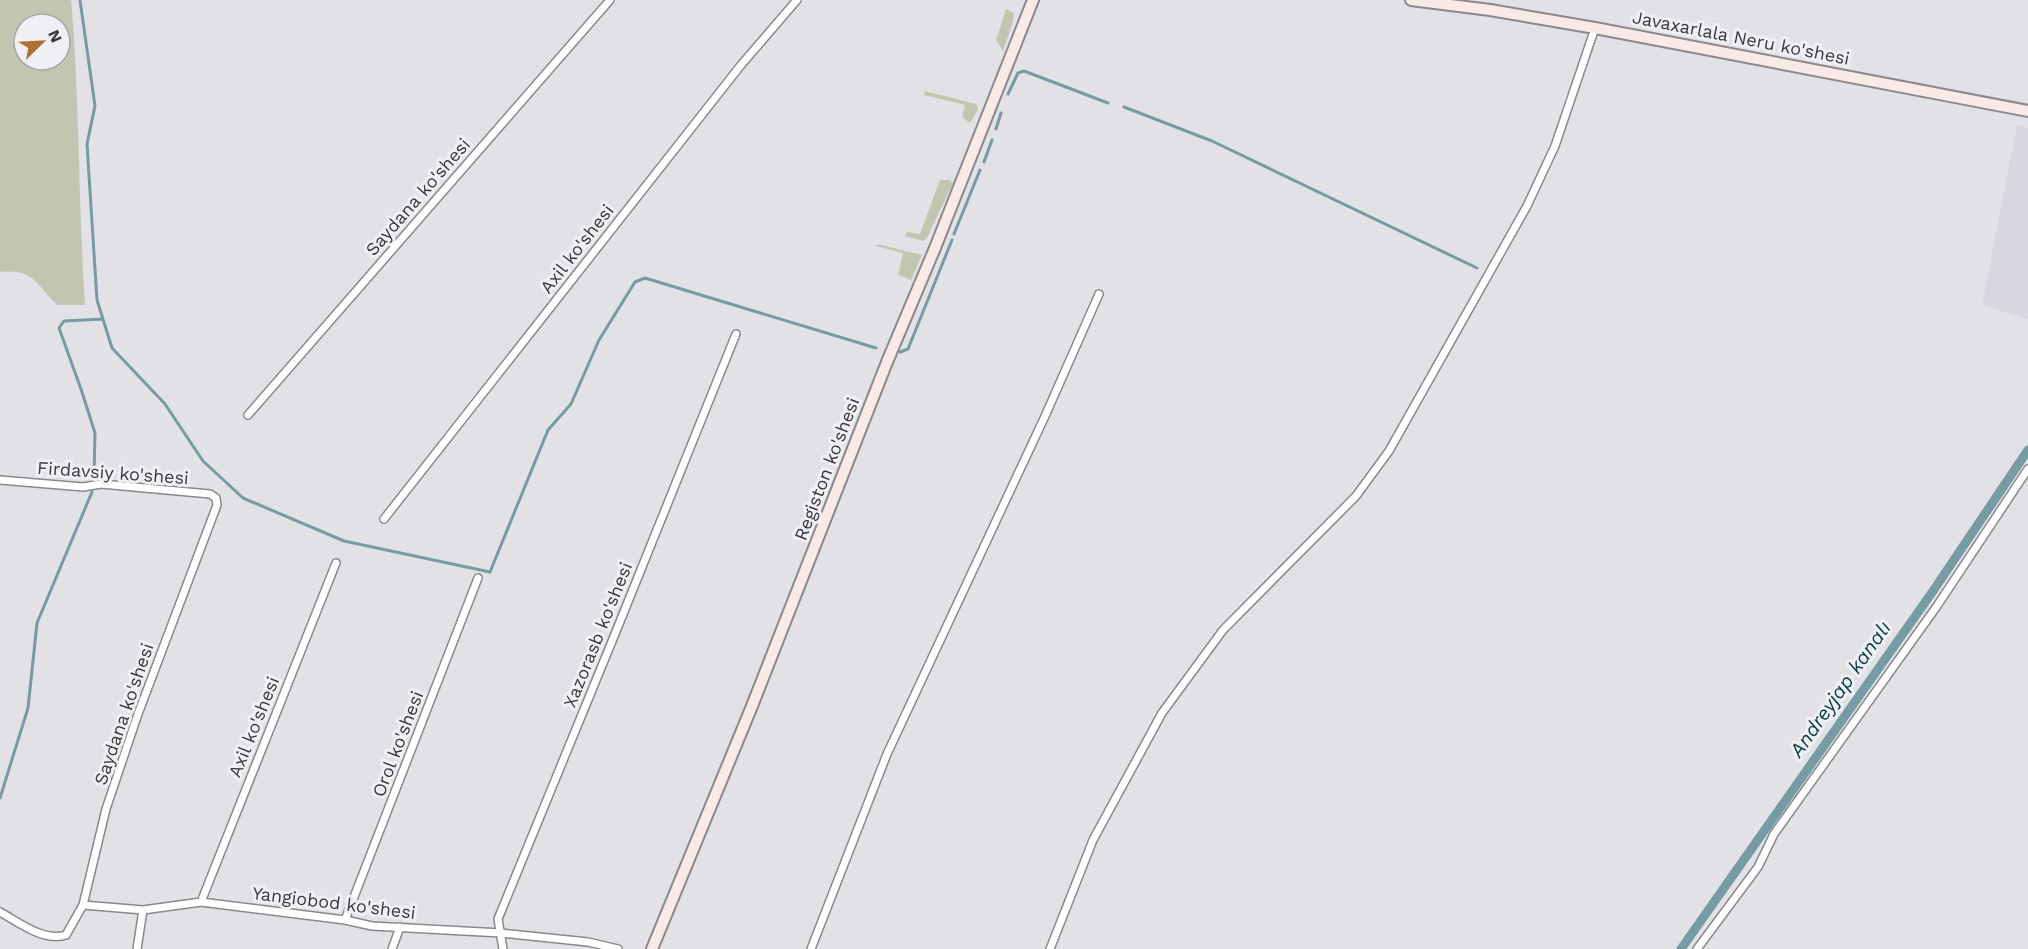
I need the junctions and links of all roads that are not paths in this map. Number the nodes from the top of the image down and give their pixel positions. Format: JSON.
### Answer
{"nodes":[{"id":1,"x":610,"y":0,"type":"edge"},
{"id":2,"x":797,"y":0,"type":"edge"},
{"id":3,"x":1033,"y":0,"type":"edge"},
{"id":4,"x":1411,"y":0,"type":"edge"},
{"id":5,"x":1491,"y":5,"type":"edge"},
{"id":6,"x":1595,"y":28,"type":"junction"},
{"id":7,"x":2028,"y":111,"type":"edge"},
{"id":8,"x":1099,"y":294,"type":"dead end"},
{"id":9,"x":736,"y":334,"type":"dead end"},
{"id":10,"x":248,"y":415,"type":"dead end"},
{"id":11,"x":2028,"y":469,"type":"edge"},
{"id":12,"x":0,"y":480,"type":"edge"},
{"id":13,"x":217,"y":505,"type":"joint"},
{"id":14,"x":384,"y":519,"type":"dead end"},
{"id":15,"x":336,"y":563,"type":"dead end"},
{"id":16,"x":478,"y":578,"type":"dead end"},
{"id":17,"x":201,"y":902,"type":"junction"},
{"id":18,"x":83,"y":905,"type":"junction"},
{"id":19,"x":143,"y":910,"type":"junction"},
{"id":20,"x":0,"y":912,"type":"edge"},
{"id":21,"x":345,"y":920,"type":"junction"},
{"id":22,"x":400,"y":927,"type":"junction"},
{"id":23,"x":501,"y":933,"type":"junction"},
{"id":24,"x":138,"y":949,"type":"edge"},
{"id":25,"x":392,"y":949,"type":"edge"},
{"id":26,"x":503,"y":949,"type":"edge"},
{"id":27,"x":618,"y":949,"type":"edge"},
{"id":28,"x":652,"y":949,"type":"edge"},
{"id":29,"x":811,"y":949,"type":"edge"},
{"id":30,"x":1050,"y":949,"type":"edge"},
{"id":31,"x":1698,"y":949,"type":"edge"}],
"edges":[{"from":1,"to":10,"type":"street","name":"Saydana ko'shesi"},
{"from":2,"to":14,"type":"street","name":"Axil ko'shesi"},
{"from":3,"to":28,"type":"street","name":"Registon ko'shesi"},
{"from":4,"to":5,"type":"street","name":"Javaxarlala Neru ko'shesi"},
{"from":5,"to":6,"type":"street","name":"Javaxarlala Neru ko'shesi"},
{"from":6,"to":7,"type":"street","name":"Javaxarlala Neru ko'shesi"},
{"from":6,"to":30,"type":"street"},
{"from":8,"to":29,"type":"street"},
{"from":9,"to":23,"type":"street","name":"Xazorasb ko'shesi"},
{"from":11,"to":31,"type":"street"},
{"from":12,"to":13,"type":"street","name":"Firdavsiy ko'shesi"},
{"from":13,"to":18,"type":"street","name":"Saydana ko'shesi"},
{"from":15,"to":17,"type":"street","name":"Axil ko'shesi"},
{"from":16,"to":21,"type":"street","name":"Orol ko'shesi"},
{"from":17,"to":19,"type":"street","name":"Yangiobod ko'shesi"},
{"from":17,"to":21,"type":"street","name":"Yangiobod ko'shesi"},
{"from":18,"to":19,"type":"street","name":"Yangiobod ko'shesi"},
{"from":18,"to":20,"type":"street","name":"Saydana ko'shesi"},
{"from":19,"to":24,"type":"street"},
{"from":21,"to":22,"type":"street","name":"Yangiobod ko'shesi"},
{"from":22,"to":23,"type":"street","name":"Yangiobod ko'shesi"},
{"from":22,"to":25,"type":"street"},
{"from":23,"to":26,"type":"street","name":"Xazorasb ko'shesi"},
{"from":23,"to":27,"type":"street","name":"Yangiobod ko'shesi"}]}
